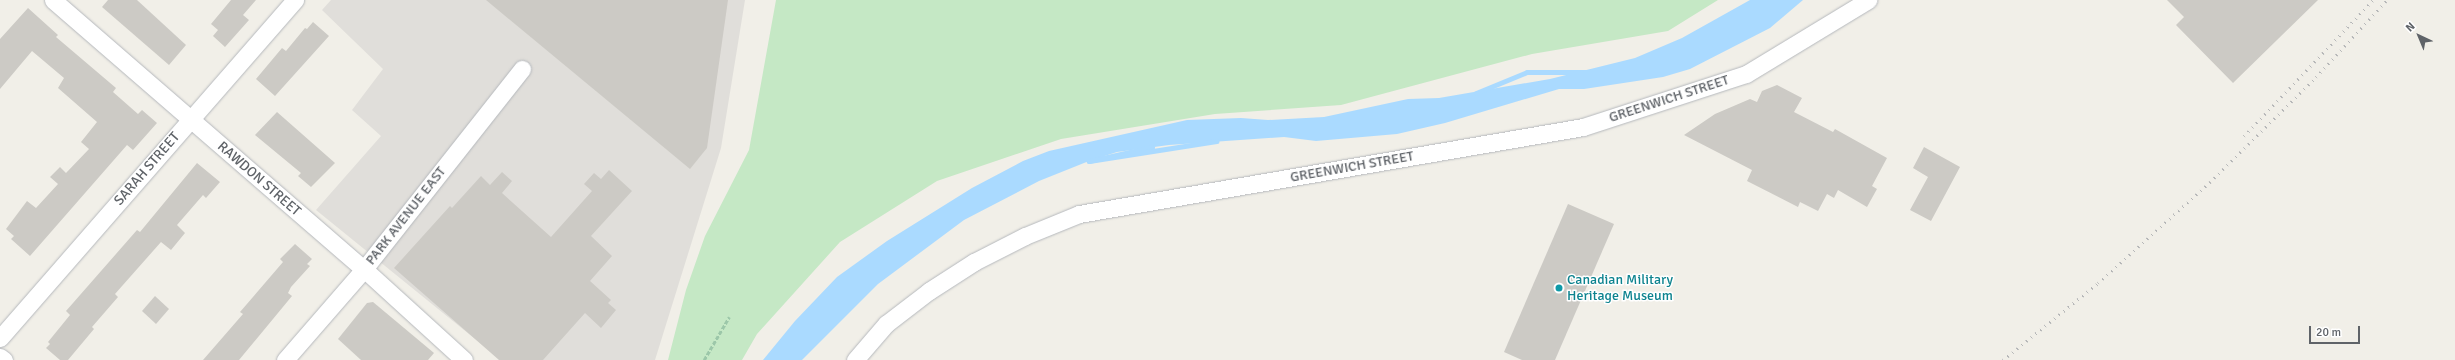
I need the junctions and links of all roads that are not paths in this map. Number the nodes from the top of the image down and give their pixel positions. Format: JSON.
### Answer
{"nodes":[{"id":1,"x":53,"y":0,"type":"edge"},
{"id":2,"x":295,"y":0,"type":"edge"},
{"id":3,"x":1868,"y":0,"type":"edge"},
{"id":4,"x":522,"y":69,"type":"dead end"},
{"id":5,"x":190,"y":120,"type":"junction"},
{"id":6,"x":364,"y":270,"type":"junction"},
{"id":7,"x":0,"y":338,"type":"edge"},
{"id":8,"x":0,"y":357,"type":"edge"},
{"id":9,"x":4,"y":360,"type":"edge"},
{"id":10,"x":285,"y":360,"type":"edge"},
{"id":11,"x":464,"y":360,"type":"edge"},
{"id":12,"x":855,"y":360,"type":"edge"}],
"edges":[{"from":1,"to":5,"type":"street","name":"RAWDON STREET"},
{"from":2,"to":5,"type":"street","name":"SARAH STREET"},
{"from":3,"to":12,"type":"street","name":"GREENWICH STREET"},
{"from":4,"to":6,"type":"street","name":"PARK AVENUE EAST"},
{"from":5,"to":6,"type":"street","name":"RAWDON STREET"},
{"from":5,"to":7,"type":"street","name":"SARAH STREET"},
{"from":6,"to":10,"type":"street","name":"PARK AVENUE EAST"},
{"from":6,"to":11,"type":"street","name":"RAWDON STREET"},
{"from":8,"to":9,"type":"street"}]}
